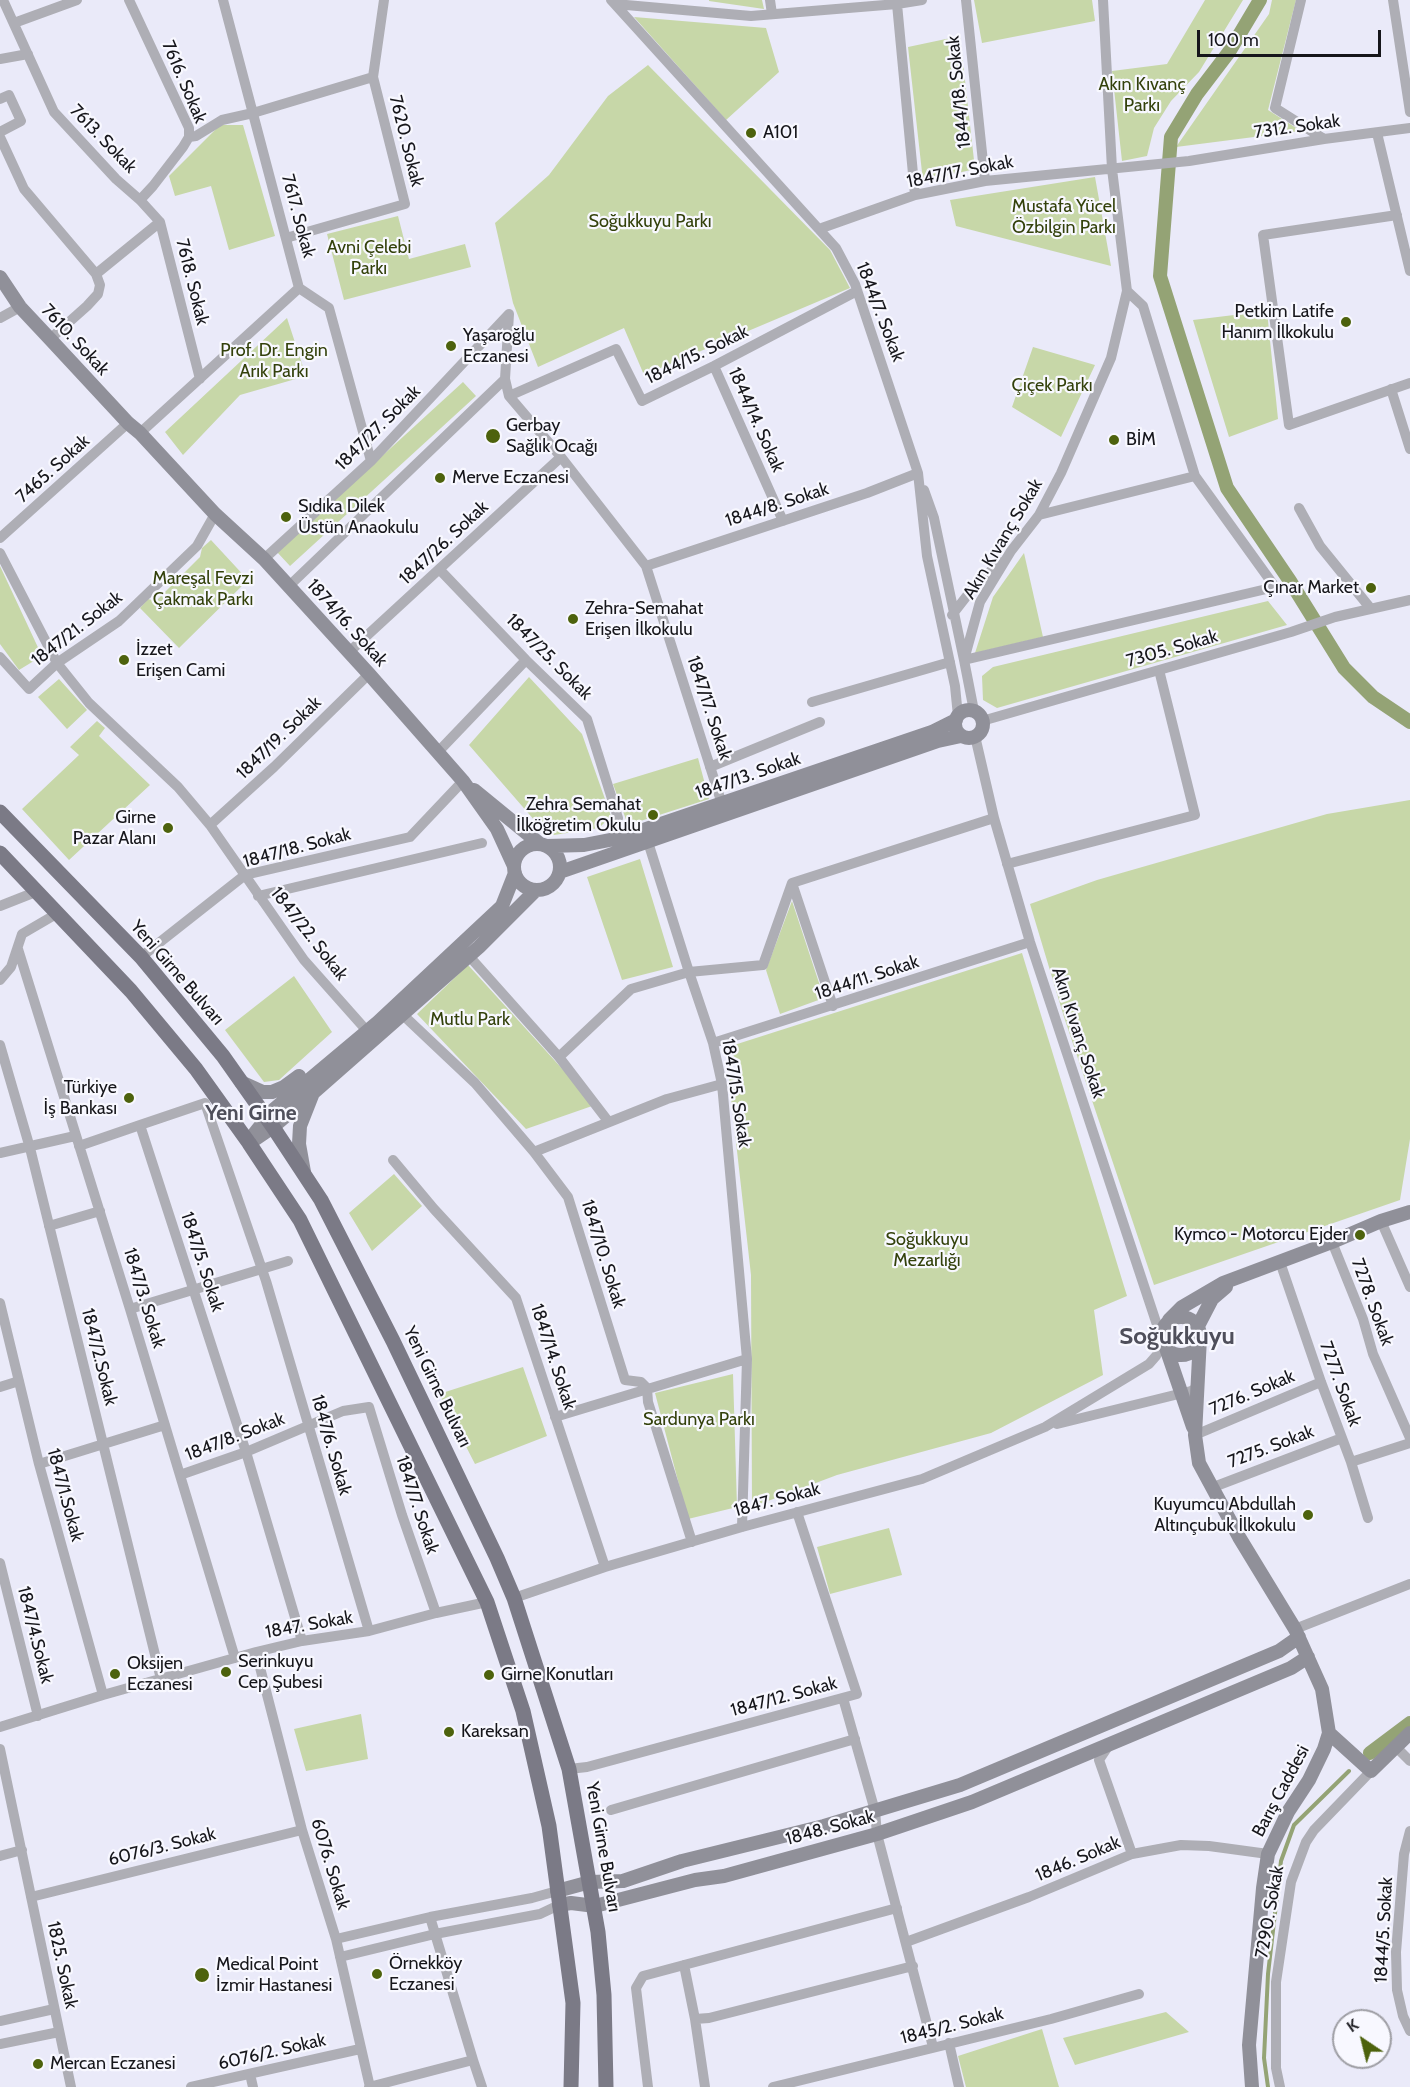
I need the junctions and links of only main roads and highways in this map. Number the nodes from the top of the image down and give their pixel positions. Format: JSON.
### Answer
{"nodes":[{"id":1,"x":0,"y":276,"type":"edge"},
{"id":2,"x":128,"y":423,"type":"joint"},
{"id":3,"x":957,"y":718,"type":"junction"},
{"id":4,"x":968,"y":736,"type":"junction"},
{"id":5,"x":463,"y":781,"type":"junction"},
{"id":6,"x":0,"y":812,"type":"edge"},
{"id":7,"x":544,"y":845,"type":"junction"},
{"id":8,"x":0,"y":853,"type":"edge"},
{"id":9,"x":515,"y":870,"type":"junction"},
{"id":10,"x":560,"y":872,"type":"junction"},
{"id":11,"x":536,"y":890,"type":"junction"},
{"id":12,"x":332,"y":1059,"type":"junction"},
{"id":13,"x":241,"y":1082,"type":"junction"},
{"id":14,"x":313,"y":1093,"type":"junction"},
{"id":15,"x":270,"y":1122,"type":"junction"},
{"id":16,"x":249,"y":1143,"type":"junction"},
{"id":17,"x":305,"y":1177,"type":"junction"},
{"id":18,"x":1404,"y":1214,"type":"edge"},
{"id":19,"x":1254,"y":1272,"type":"junction"},
{"id":20,"x":1169,"y":1320,"type":"junction"},
{"id":21,"x":1199,"y":1332,"type":"junction"},
{"id":22,"x":1163,"y":1343,"type":"junction"},
{"id":23,"x":1196,"y":1435,"type":"junction"},
{"id":24,"x":1297,"y":1633,"type":"junction"},
{"id":25,"x":1308,"y":1657,"type":"junction"},
{"id":26,"x":1329,"y":1733,"type":"junction"},
{"id":27,"x":1410,"y":1733,"type":"edge"},
{"id":28,"x":590,"y":1882,"type":"junction"},
{"id":29,"x":558,"y":1898,"type":"junction"},
{"id":30,"x":594,"y":1906,"type":"junction"},
{"id":31,"x":571,"y":2087,"type":"edge"},
{"id":32,"x":606,"y":2087,"type":"edge"},
{"id":33,"x":1252,"y":2087,"type":"edge"}],
"edges":[{"from":1,"to":2,"type":"main road","name":"7610. Sokak"},
{"from":2,"to":5,"type":"main road","name":"1874/16. Sokak"},
{"from":3,"to":4,"type":"main road"},
{"from":3,"to":4,"type":"main road"},
{"from":3,"to":7,"type":"main road","name":"1847/13. Sokak"},
{"from":4,"to":10,"type":"main road","name":"1847/13. Sokak"},
{"from":5,"to":7,"type":"main road"},
{"from":5,"to":9,"type":"main road","name":"1874/16. Sokak"},
{"from":6,"to":13,"type":"main road","name":"Yeni Girne Bulvarı"},
{"from":7,"to":9,"type":"main road"},
{"from":7,"to":10,"type":"main road"},
{"from":8,"to":16,"type":"main road"},
{"from":9,"to":11,"type":"main road"},
{"from":9,"to":12,"type":"main road"},
{"from":10,"to":11,"type":"main road"},
{"from":11,"to":14,"type":"main road"},
{"from":12,"to":13,"type":"main road"},
{"from":12,"to":15,"type":"main road"},
{"from":13,"to":15,"type":"main road","name":"Yeni Girne Bulvarı"},
{"from":14,"to":15,"type":"main road"},
{"from":14,"to":17,"type":"main road"},
{"from":15,"to":16,"type":"main road"},
{"from":15,"to":17,"type":"main road","name":"Yeni Girne Bulvarı"},
{"from":16,"to":29,"type":"main road"},
{"from":17,"to":28,"type":"main road","name":"Yeni Girne Bulvarı"},
{"from":18,"to":19,"type":"main road"},
{"from":19,"to":20,"type":"main road"},
{"from":19,"to":21,"type":"main road"},
{"from":20,"to":21,"type":"main road"},
{"from":20,"to":22,"type":"main road"},
{"from":21,"to":22,"type":"main road"},
{"from":21,"to":23,"type":"main road"},
{"from":22,"to":23,"type":"main road"},
{"from":23,"to":24,"type":"main road","name":"Barış Caddesi"},
{"from":24,"to":25,"type":"main road","name":"Barış Caddesi"},
{"from":24,"to":28,"type":"main road","name":"1848. Sokak"},
{"from":25,"to":26,"type":"main road","name":"Barış Caddesi"},
{"from":25,"to":30,"type":"main road","name":"1848. Sokak"},
{"from":26,"to":27,"type":"main road","name":"7290. Sokak"},
{"from":26,"to":33,"type":"main road","name":"Barış Caddesi"},
{"from":28,"to":29,"type":"main road","name":"1848. Sokak"},
{"from":28,"to":30,"type":"main road","name":"Yeni Girne Bulvarı"},
{"from":29,"to":30,"type":"main road","name":"1848. Sokak"},
{"from":29,"to":31,"type":"main road"},
{"from":30,"to":32,"type":"main road","name":"Yeni Girne Bulvarı"}]}
